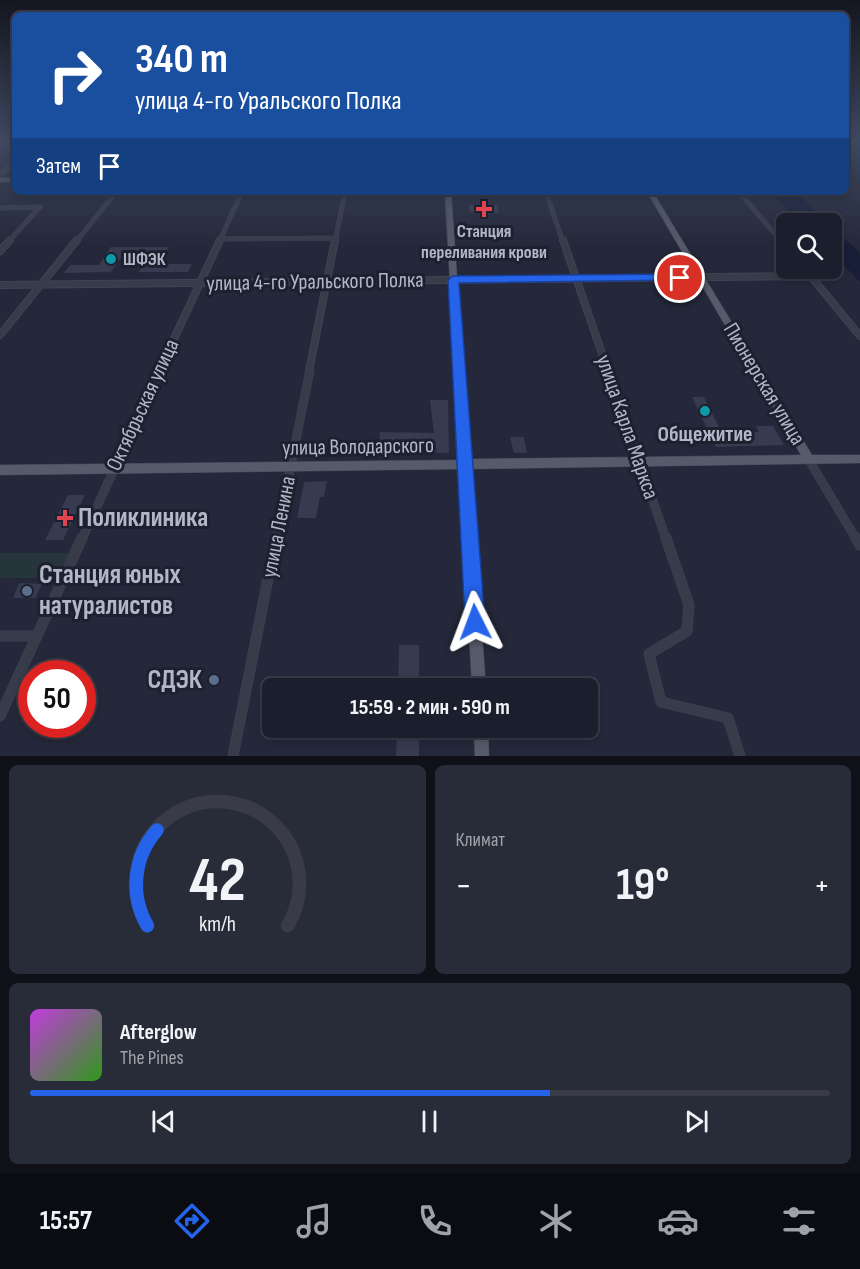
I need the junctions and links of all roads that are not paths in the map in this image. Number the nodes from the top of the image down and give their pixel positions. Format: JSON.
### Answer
{"nodes":[{"id":1,"x":114,"y":195,"type":"edge"},
{"id":2,"x":241,"y":195,"type":"edge"},
{"id":3,"x":344,"y":195,"type":"edge"},
{"id":4,"x":448,"y":195,"type":"edge"},
{"id":5,"x":547,"y":195,"type":"edge"},
{"id":6,"x":652,"y":195,"type":"edge"},
{"id":7,"x":742,"y":195,"type":"edge"},
{"id":8,"x":0,"y":208,"type":"edge"},
{"id":9,"x":776,"y":235,"type":"edge"},
{"id":10,"x":335,"y":238,"type":"junction"},
{"id":11,"x":219,"y":239,"type":"junction"},
{"id":12,"x":0,"y":251,"type":"edge"},
{"id":13,"x":776,"y":277,"type":"edge"},
{"id":14,"x":701,"y":278,"type":"junction"},
{"id":15,"x":576,"y":279,"type":"junction"},
{"id":16,"x":812,"y":279,"type":"edge"},
{"id":17,"x":453,"y":280,"type":"junction"},
{"id":18,"x":327,"y":282,"type":"junction"},
{"id":19,"x":199,"y":283,"type":"junction"},
{"id":20,"x":0,"y":285,"type":"edge"},
{"id":21,"x":41,"y":285,"type":"junction"},
{"id":22,"x":0,"y":335,"type":"edge"},
{"id":23,"x":860,"y":336,"type":"edge"},
{"id":24,"x":860,"y":459,"type":"edge"},
{"id":25,"x":809,"y":460,"type":"junction"},
{"id":26,"x":640,"y":464,"type":"junction"},
{"id":27,"x":466,"y":465,"type":"junction"},
{"id":28,"x":291,"y":468,"type":"junction"},
{"id":29,"x":114,"y":469,"type":"junction"},
{"id":30,"x":0,"y":470,"type":"edge"},
{"id":31,"x":860,"y":545,"type":"edge"},
{"id":32,"x":0,"y":636,"type":"edge"},
{"id":33,"x":37,"y":636,"type":"junction"},
{"id":34,"x":477,"y":678,"type":"edge"},
{"id":35,"x":0,"y":716,"type":"edge"},
{"id":36,"x":481,"y":738,"type":"edge"},
{"id":37,"x":233,"y":756,"type":"edge"},
{"id":38,"x":482,"y":756,"type":"edge"},
{"id":39,"x":740,"y":756,"type":"edge"}],
"edges":[{"from":1,"to":21,"type":"street"},
{"from":2,"to":11,"type":"street","name":"Октябрьская улица"},
{"from":3,"to":10,"type":"street","name":"улица Ленина"},
{"from":4,"to":17,"type":"main road"},
{"from":5,"to":15,"type":"street","name":"улица Карла Маркса"},
{"from":6,"to":14,"type":"main road","name":"Пионерская улица"},
{"from":7,"to":9,"type":"street"},
{"from":8,"to":12,"type":"street"},
{"from":10,"to":11,"type":"street"},
{"from":10,"to":18,"type":"street","name":"улица Ленина"},
{"from":11,"to":19,"type":"street","name":"Октябрьская улица"},
{"from":13,"to":14,"type":"street","name":"улица 4-го Уральского Полка"},
{"from":14,"to":15,"type":"street","name":"улица 4-го Уральского Полка"},
{"from":14,"to":25,"type":"main road","name":"Пионерская улица"},
{"from":15,"to":17,"type":"street","name":"улица 4-го Уральского Полка"},
{"from":15,"to":26,"type":"street","name":"улица Карла Маркса"},
{"from":16,"to":23,"type":"street"},
{"from":17,"to":18,"type":"street","name":"улица 4-го Уральского Полка"},
{"from":17,"to":27,"type":"main road"},
{"from":18,"to":19,"type":"street","name":"улица 4-го Уральского Полка"},
{"from":18,"to":28,"type":"street","name":"улица Ленина"},
{"from":19,"to":21,"type":"street","name":"улица 4-го Уральского Полка"},
{"from":19,"to":29,"type":"street","name":"Октябрьская улица"},
{"from":20,"to":21,"type":"street","name":"улица 4-го Уральского Полка"},
{"from":21,"to":22,"type":"street"},
{"from":24,"to":25,"type":"main road","name":"улица Володарского"},
{"from":25,"to":26,"type":"main road","name":"улица Володарского"},
{"from":25,"to":31,"type":"street","name":"Пионерская улица"},
{"from":26,"to":27,"type":"main road","name":"улица Володарского"},
{"from":26,"to":39,"type":"street","name":"улица Карла Маркса"},
{"from":27,"to":28,"type":"main road","name":"улица Володарского"},
{"from":27,"to":34,"type":"main road"},
{"from":28,"to":29,"type":"main road","name":"улица Володарского"},
{"from":28,"to":37,"type":"street","name":"улица Ленина"},
{"from":29,"to":30,"type":"main road","name":"улица Володарского"},
{"from":29,"to":33,"type":"street","name":"Октябрьская улица"},
{"from":32,"to":33,"type":"street"},
{"from":33,"to":35,"type":"street","name":"Октябрьская улица"},
{"from":36,"to":38,"type":"main road"}]}
